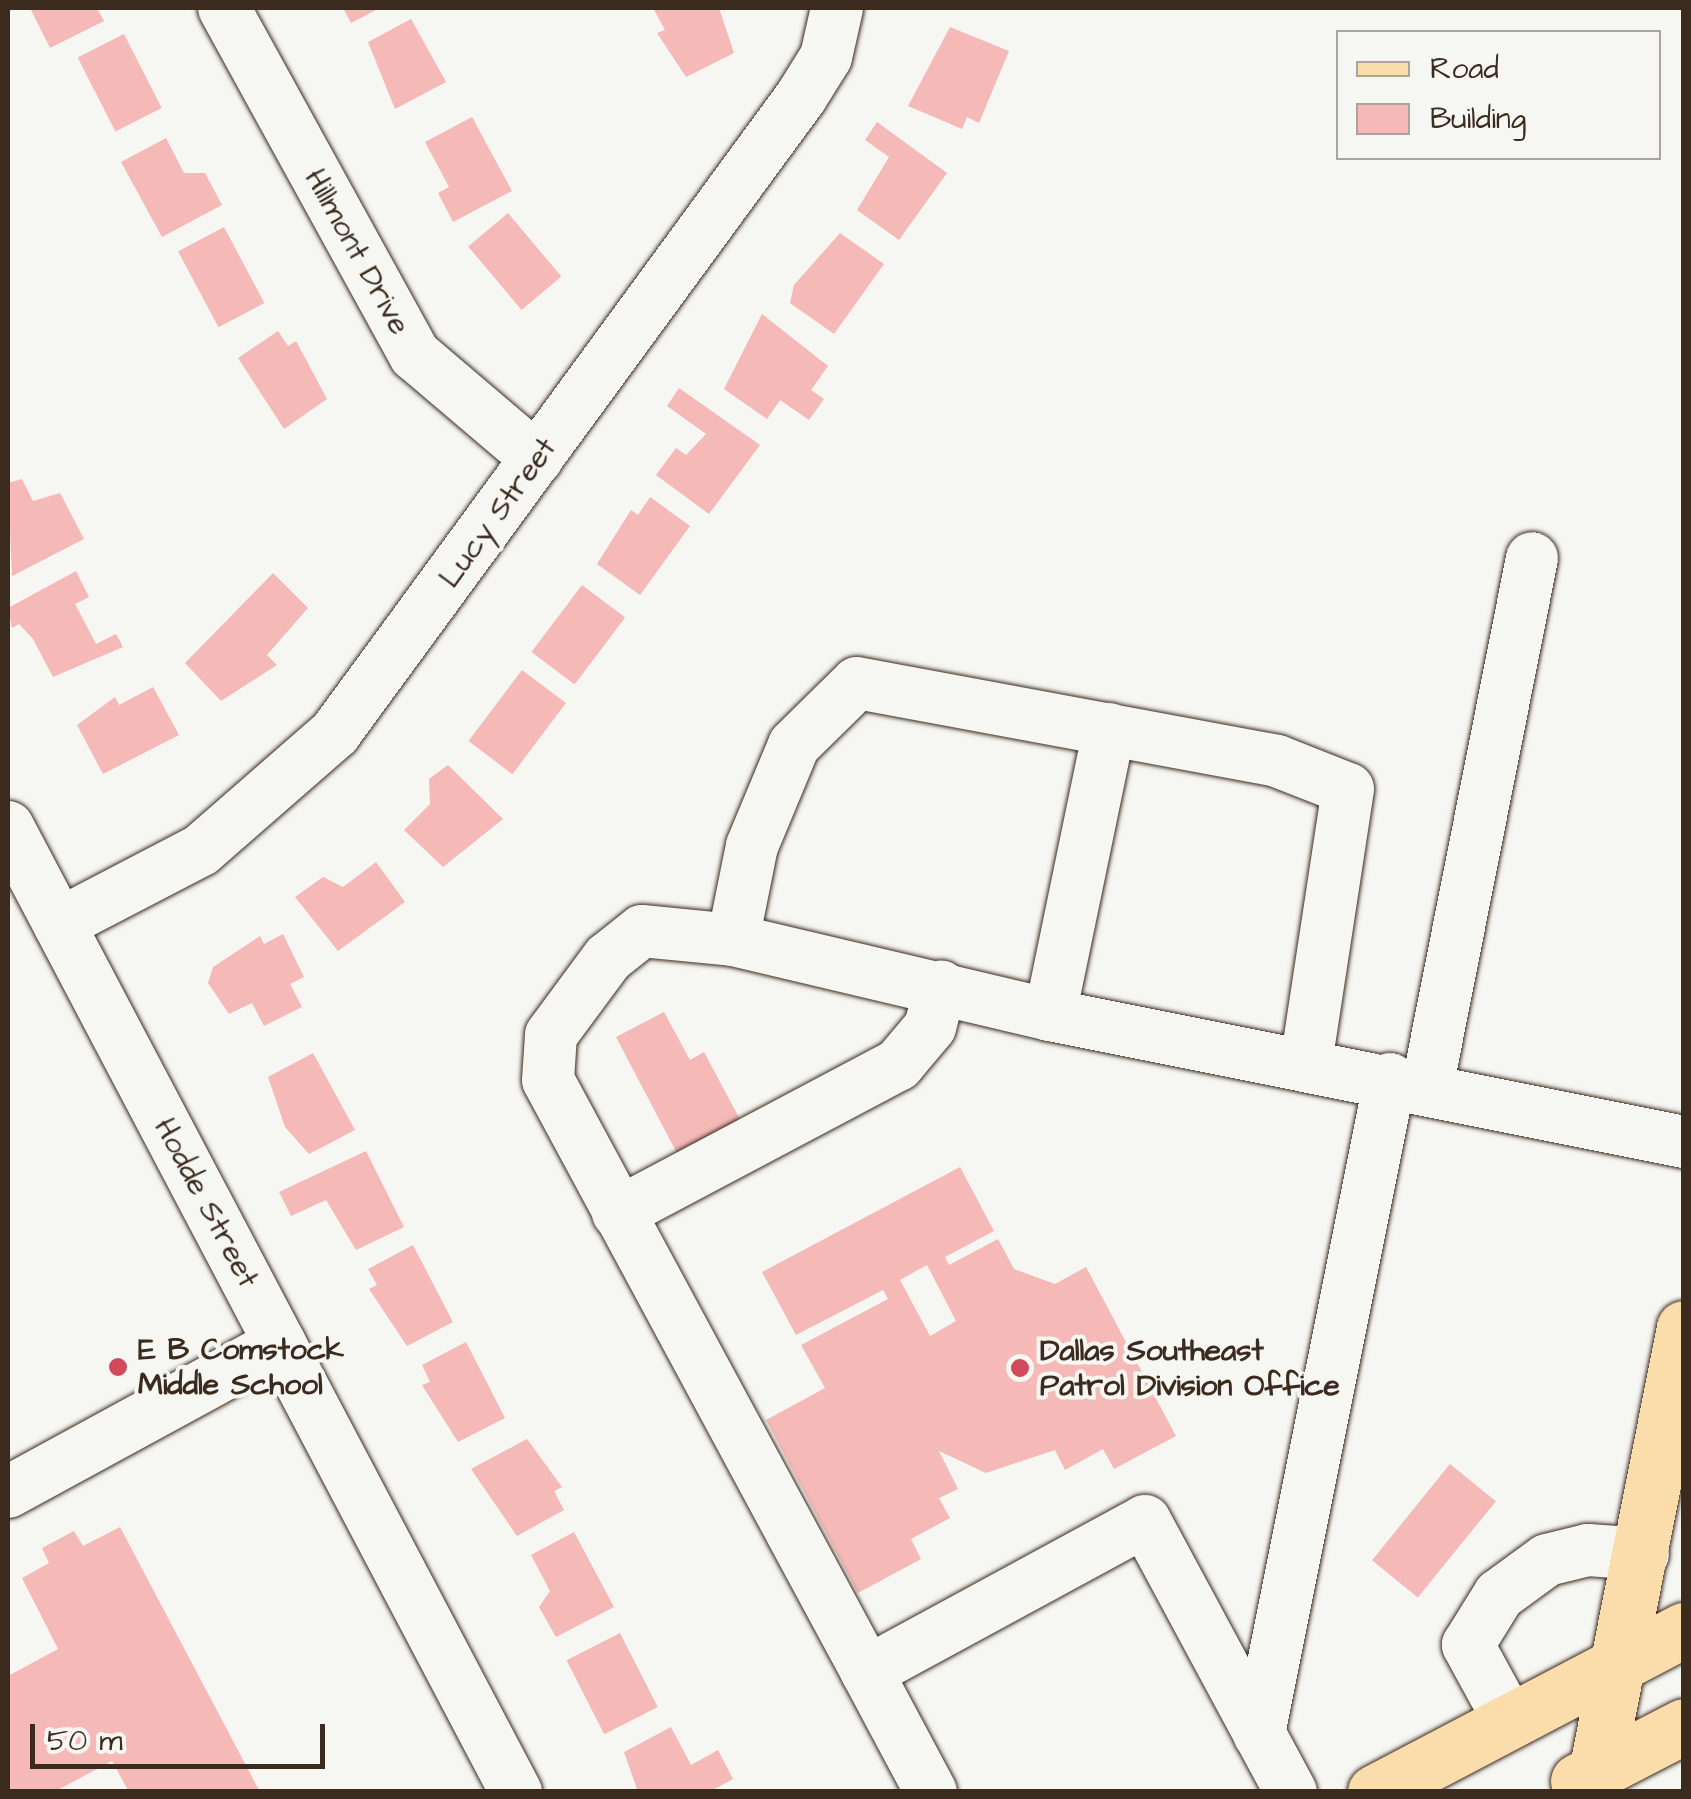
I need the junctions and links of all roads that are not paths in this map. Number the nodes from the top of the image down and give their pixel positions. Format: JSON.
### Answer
{"nodes":[{"id":1,"x":224,"y":8,"type":"edge"},
{"id":2,"x":837,"y":8,"type":"edge"},
{"id":3,"x":537,"y":460,"type":"junction"},
{"id":4,"x":1532,"y":558,"type":"dead end"},
{"id":5,"x":1108,"y":730,"type":"junction"},
{"id":6,"x":8,"y":827,"type":"edge"},
{"id":7,"x":58,"y":924,"type":"junction"},
{"id":8,"x":733,"y":940,"type":"junction"},
{"id":9,"x":941,"y":986,"type":"junction"},
{"id":10,"x":1050,"y":1015,"type":"junction"},
{"id":11,"x":1306,"y":1062,"type":"junction"},
{"id":12,"x":1409,"y":1084,"type":"junction"},
{"id":13,"x":1684,"y":1142,"type":"edge"},
{"id":14,"x":618,"y":1212,"type":"junction"},
{"id":15,"x":1684,"y":1328,"type":"edge"},
{"id":16,"x":280,"y":1344,"type":"junction"},
{"id":17,"x":8,"y":1492,"type":"edge"},
{"id":18,"x":1644,"y":1554,"type":"junction"},
{"id":19,"x":1684,"y":1630,"type":"edge"},
{"id":20,"x":1624,"y":1661,"type":"junction"},
{"id":21,"x":867,"y":1672,"type":"junction"},
{"id":22,"x":1510,"y":1722,"type":"junction"},
{"id":23,"x":1684,"y":1726,"type":"edge"},
{"id":24,"x":1260,"y":1734,"type":"junction"},
{"id":25,"x":1582,"y":1785,"type":"edge"},
{"id":26,"x":516,"y":1792,"type":"edge"},
{"id":27,"x":931,"y":1792,"type":"edge"},
{"id":28,"x":1291,"y":1792,"type":"edge"},
{"id":29,"x":1375,"y":1792,"type":"edge"}],
"edges":[{"from":1,"to":3,"type":"street","name":"Hillmont Drive"},
{"from":2,"to":3,"type":"street","name":"Lucy Street"},
{"from":3,"to":7,"type":"street","name":"Lucy Street"},
{"from":4,"to":12,"type":"street"},
{"from":5,"to":8,"type":"street"},
{"from":5,"to":10,"type":"street"},
{"from":5,"to":11,"type":"street"},
{"from":6,"to":7,"type":"street","name":"Hodde Street"},
{"from":7,"to":16,"type":"street","name":"Hodde Street"},
{"from":8,"to":9,"type":"street"},
{"from":8,"to":14,"type":"street"},
{"from":9,"to":10,"type":"street"},
{"from":9,"to":14,"type":"street"},
{"from":10,"to":11,"type":"street"},
{"from":11,"to":12,"type":"street"},
{"from":12,"to":13,"type":"street"},
{"from":12,"to":24,"type":"street"},
{"from":14,"to":21,"type":"street"},
{"from":15,"to":18,"type":"main road"},
{"from":16,"to":17,"type":"street"},
{"from":16,"to":26,"type":"street","name":"Hodde Street"},
{"from":18,"to":20,"type":"main road"},
{"from":18,"to":22,"type":"street"},
{"from":19,"to":20,"type":"main road"},
{"from":20,"to":22,"type":"main road"},
{"from":20,"to":25,"type":"main road"},
{"from":21,"to":24,"type":"street"},
{"from":21,"to":27,"type":"street"},
{"from":22,"to":29,"type":"main road"},
{"from":23,"to":25,"type":"main road"},
{"from":24,"to":28,"type":"street"}]}
